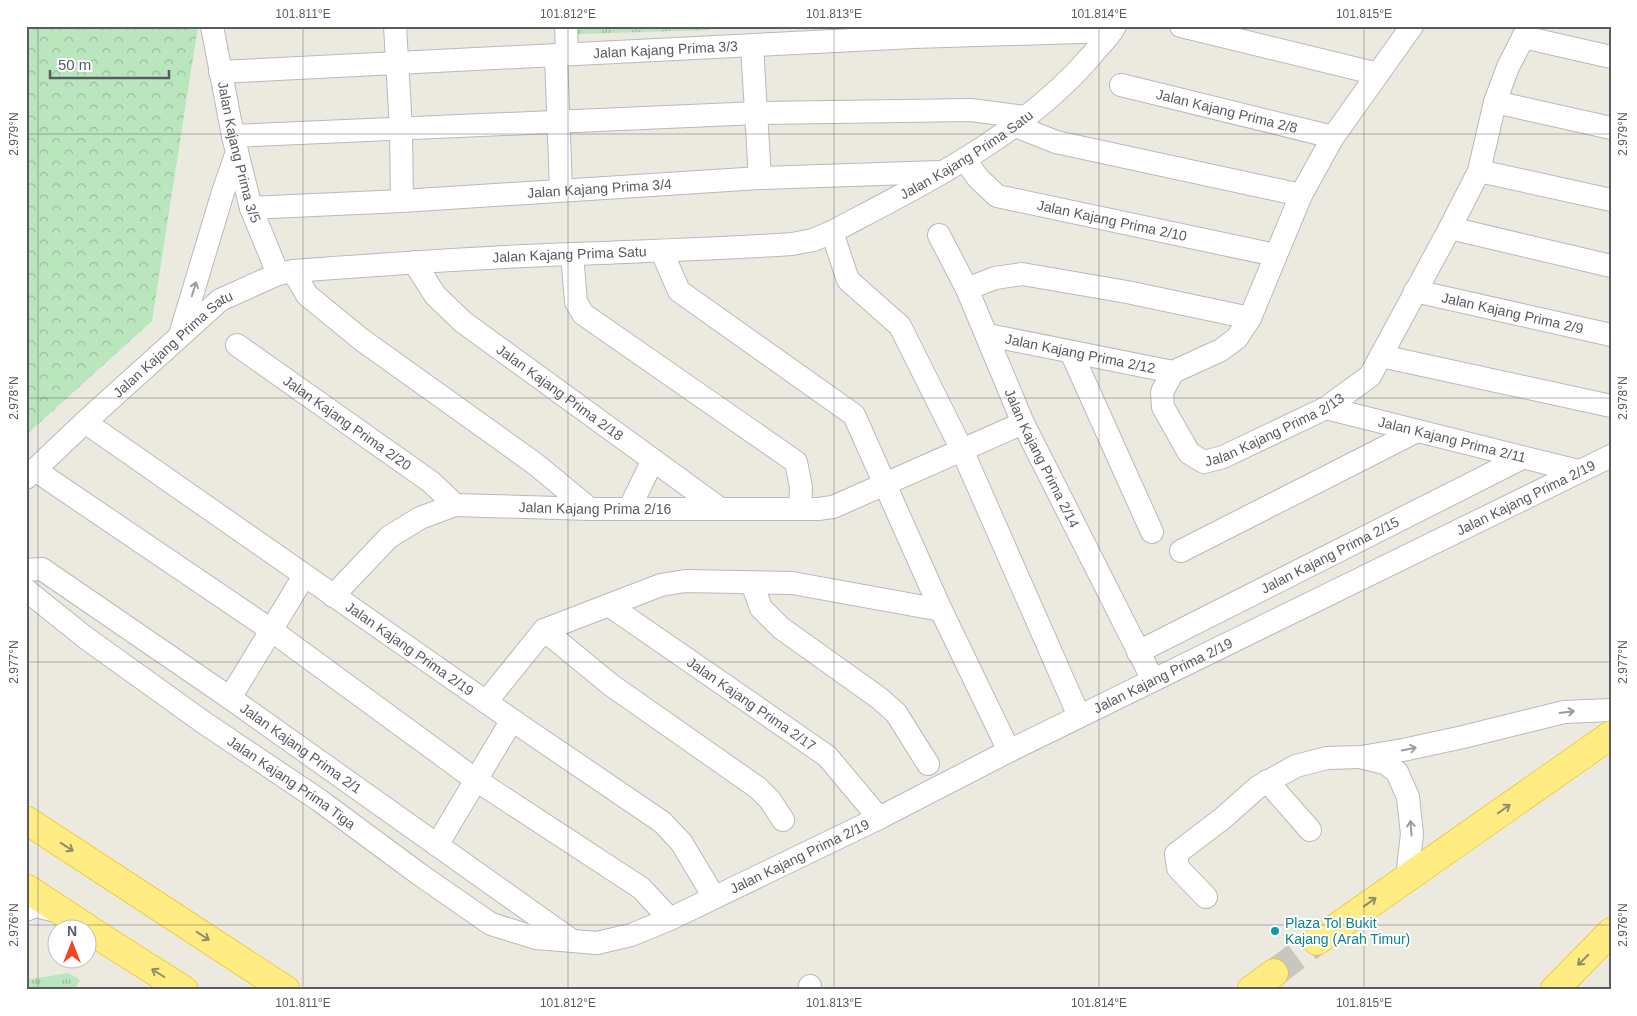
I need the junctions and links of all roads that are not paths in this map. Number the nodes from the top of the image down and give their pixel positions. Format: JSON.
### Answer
{"nodes":[{"id":1,"x":212,"y":26,"type":"edge"},
{"id":2,"x":395,"y":26,"type":"edge"},
{"id":3,"x":566,"y":26,"type":"edge"},
{"id":4,"x":1182,"y":26,"type":"edge"},
{"id":5,"x":1412,"y":26,"type":"edge"},
{"id":6,"x":1114,"y":29,"type":"edge"},
{"id":7,"x":913,"y":32,"type":"edge"},
{"id":8,"x":1526,"y":32,"type":"edge"},
{"id":9,"x":728,"y":36,"type":"edge"},
{"id":10,"x":752,"y":46,"type":"junction"},
{"id":11,"x":562,"y":55,"type":"junction"},
{"id":12,"x":1611,"y":57,"type":"edge"},
{"id":13,"x":397,"y":63,"type":"junction"},
{"id":14,"x":220,"y":72,"type":"junction"},
{"id":15,"x":1378,"y":74,"type":"junction"},
{"id":16,"x":1121,"y":85,"type":"dead end"},
{"id":17,"x":1495,"y":102,"type":"junction"},
{"id":18,"x":757,"y":113,"type":"junction"},
{"id":19,"x":1019,"y":121,"type":"junction"},
{"id":20,"x":558,"y":123,"type":"junction"},
{"id":21,"x":1611,"y":128,"type":"edge"},
{"id":22,"x":401,"y":129,"type":"junction"},
{"id":23,"x":1333,"y":136,"type":"junction"},
{"id":24,"x":235,"y":144,"type":"junction"},
{"id":25,"x":956,"y":166,"type":"junction"},
{"id":26,"x":1479,"y":171,"type":"junction"},
{"id":27,"x":760,"y":178,"type":"junction"},
{"id":28,"x":560,"y":190,"type":"junction"},
{"id":29,"x":1301,"y":195,"type":"junction"},
{"id":30,"x":1611,"y":200,"type":"edge"},
{"id":31,"x":402,"y":201,"type":"junction"},
{"id":32,"x":252,"y":208,"type":"junction"},
{"id":33,"x":1450,"y":228,"type":"junction"},
{"id":34,"x":832,"y":232,"type":"junction"},
{"id":35,"x":938,"y":235,"type":"dead end"},
{"id":36,"x":662,"y":252,"type":"junction"},
{"id":37,"x":572,"y":254,"type":"junction"},
{"id":38,"x":1275,"y":255,"type":"junction"},
{"id":39,"x":414,"y":262,"type":"junction"},
{"id":40,"x":1611,"y":266,"type":"edge"},
{"id":41,"x":286,"y":272,"type":"junction"},
{"id":42,"x":968,"y":289,"type":"junction"},
{"id":43,"x":1415,"y":291,"type":"junction"},
{"id":44,"x":1250,"y":318,"type":"junction"},
{"id":45,"x":988,"y":335,"type":"junction"},
{"id":46,"x":1611,"y":335,"type":"edge"},
{"id":47,"x":180,"y":336,"type":"junction"},
{"id":48,"x":237,"y":345,"type":"dead end"},
{"id":49,"x":1071,"y":352,"type":"junction"},
{"id":50,"x":1381,"y":356,"type":"junction"},
{"id":51,"x":1173,"y":372,"type":"junction"},
{"id":52,"x":1611,"y":406,"type":"edge"},
{"id":53,"x":1326,"y":408,"type":"junction"},
{"id":54,"x":85,"y":422,"type":"junction"},
{"id":55,"x":1023,"y":423,"type":"junction"},
{"id":56,"x":1417,"y":431,"type":"junction"},
{"id":57,"x":962,"y":450,"type":"junction"},
{"id":58,"x":1611,"y":456,"type":"edge"},
{"id":59,"x":1522,"y":458,"type":"junction"},
{"id":60,"x":653,"y":460,"type":"junction"},
{"id":61,"x":1578,"y":471,"type":"junction"},
{"id":62,"x":31,"y":474,"type":"edge"},
{"id":63,"x":885,"y":483,"type":"junction"},
{"id":64,"x":456,"y":505,"type":"junction"},
{"id":65,"x":719,"y":508,"type":"junction"},
{"id":66,"x":590,"y":509,"type":"junction"},
{"id":67,"x":630,"y":509,"type":"junction"},
{"id":68,"x":800,"y":509,"type":"junction"},
{"id":69,"x":1152,"y":532,"type":"dead end"},
{"id":70,"x":1181,"y":551,"type":"dead end"},
{"id":71,"x":26,"y":570,"type":"edge"},
{"id":72,"x":304,"y":576,"type":"junction"},
{"id":73,"x":752,"y":583,"type":"junction"},
{"id":74,"x":26,"y":590,"type":"edge"},
{"id":75,"x":333,"y":596,"type":"junction"},
{"id":76,"x":610,"y":606,"type":"junction"},
{"id":77,"x":942,"y":610,"type":"junction"},
{"id":78,"x":271,"y":630,"type":"junction"},
{"id":79,"x":544,"y":630,"type":"junction"},
{"id":80,"x":1138,"y":652,"type":"junction"},
{"id":81,"x":1153,"y":680,"type":"junction"},
{"id":82,"x":230,"y":698,"type":"junction"},
{"id":83,"x":486,"y":702,"type":"junction"},
{"id":84,"x":1611,"y":710,"type":"edge"},
{"id":85,"x":1079,"y":716,"type":"junction"},
{"id":86,"x":512,"y":720,"type":"junction"},
{"id":87,"x":1611,"y":734,"type":"edge"},
{"id":88,"x":1009,"y":751,"type":"junction"},
{"id":89,"x":1361,"y":757,"type":"junction"},
{"id":90,"x":928,"y":764,"type":"dead end"},
{"id":91,"x":476,"y":780,"type":"junction"},
{"id":92,"x":1267,"y":781,"type":"junction"},
{"id":93,"x":879,"y":818,"type":"junction"},
{"id":94,"x":26,"y":820,"type":"edge"},
{"id":95,"x":783,"y":820,"type":"dead end"},
{"id":96,"x":1310,"y":830,"type":"dead end"},
{"id":97,"x":437,"y":845,"type":"junction"},
{"id":98,"x":1407,"y":876,"type":"junction"},
{"id":99,"x":26,"y":888,"type":"edge"},
{"id":100,"x":714,"y":897,"type":"junction"},
{"id":101,"x":1206,"y":898,"type":"dead end"},
{"id":102,"x":26,"y":910,"type":"edge"},
{"id":103,"x":62,"y":912,"type":"junction"},
{"id":104,"x":71,"y":918,"type":"edge"},
{"id":105,"x":670,"y":919,"type":"junction"},
{"id":106,"x":1611,"y":932,"type":"edge"},
{"id":107,"x":98,"y":936,"type":"edge"},
{"id":108,"x":571,"y":941,"type":"junction"},
{"id":109,"x":1316,"y":941,"type":"tunnel mouth"},
{"id":110,"x":1274,"y":973,"type":"tunnel mouth"},
{"id":111,"x":184,"y":990,"type":"edge"},
{"id":112,"x":286,"y":990,"type":"edge"},
{"id":113,"x":1251,"y":990,"type":"edge"},
{"id":114,"x":1554,"y":990,"type":"edge"}],
"edges":[{"from":1,"to":14,"type":"street","name":"Jalan Kajang Prima 3/5"},
{"from":2,"to":13,"type":"street"},
{"from":3,"to":11,"type":"street"},
{"from":4,"to":15,"type":"street"},
{"from":5,"to":15,"type":"street"},
{"from":6,"to":7,"type":"street","name":"Jalan Kajang Prima 3/3"},
{"from":6,"to":19,"type":"street","name":"Jalan Kajang Prima Satu"},
{"from":7,"to":10,"type":"street","name":"Jalan Kajang Prima 3/3"},
{"from":8,"to":12,"type":"street"},
{"from":8,"to":17,"type":"street","name":"Jalan Kajang Prima 2/13"},
{"from":9,"to":10,"type":"street","name":"Jalan Kajang Prima 3/3"},
{"from":9,"to":11,"type":"street","name":"Jalan Kajang Prima 3/3"},
{"from":10,"to":18,"type":"street"},
{"from":11,"to":13,"type":"street","name":"Jalan Kajang Prima 3/3"},
{"from":11,"to":20,"type":"street"},
{"from":13,"to":14,"type":"street","name":"Jalan Kajang Prima 3/3"},
{"from":13,"to":22,"type":"street"},
{"from":14,"to":24,"type":"street","name":"Jalan Kajang Prima 3/5"},
{"from":15,"to":23,"type":"street"},
{"from":16,"to":23,"type":"street","name":"Jalan Kajang Prima 2/8"},
{"from":17,"to":21,"type":"street"},
{"from":17,"to":26,"type":"street","name":"Jalan Kajang Prima 2/13"},
{"from":18,"to":19,"type":"street"},
{"from":18,"to":20,"type":"street"},
{"from":18,"to":27,"type":"street"},
{"from":19,"to":25,"type":"street","name":"Jalan Kajang Prima Satu"},
{"from":19,"to":29,"type":"street"},
{"from":20,"to":22,"type":"street"},
{"from":20,"to":28,"type":"street"},
{"from":22,"to":24,"type":"street"},
{"from":22,"to":31,"type":"street"},
{"from":23,"to":29,"type":"street"},
{"from":24,"to":32,"type":"street","name":"Jalan Kajang Prima 3/5"},
{"from":47,"to":24,"type":"street","one_way":true},
{"from":25,"to":27,"type":"street","name":"Jalan Kajang Prima 3/4"},
{"from":25,"to":34,"type":"street","name":"Jalan Kajang Prima Satu"},
{"from":25,"to":38,"type":"street","name":"Jalan Kajang Prima 2/10"},
{"from":26,"to":30,"type":"street"},
{"from":26,"to":33,"type":"street","name":"Jalan Kajang Prima 2/13"},
{"from":27,"to":28,"type":"street","name":"Jalan Kajang Prima 3/4"},
{"from":28,"to":31,"type":"street","name":"Jalan Kajang Prima 3/4"},
{"from":29,"to":38,"type":"street"},
{"from":31,"to":32,"type":"street","name":"Jalan Kajang Prima 3/4"},
{"from":32,"to":41,"type":"street","name":"Jalan Kajang Prima 3/5"},
{"from":33,"to":40,"type":"street"},
{"from":33,"to":43,"type":"street","name":"Jalan Kajang Prima 2/13"},
{"from":34,"to":36,"type":"street","name":"Jalan Kajang Prima Satu"},
{"from":34,"to":57,"type":"street"},
{"from":35,"to":42,"type":"street","name":"Jalan Kajang Prima 2/14"},
{"from":36,"to":37,"type":"street","name":"Jalan Kajang Prima Satu"},
{"from":36,"to":63,"type":"street"},
{"from":37,"to":39,"type":"street","name":"Jalan Kajang Prima Satu"},
{"from":37,"to":68,"type":"street"},
{"from":38,"to":44,"type":"street"},
{"from":39,"to":41,"type":"street","name":"Jalan Kajang Prima Satu"},
{"from":39,"to":60,"type":"street","name":"Jalan Kajang Prima 2/18"},
{"from":41,"to":47,"type":"street","name":"Jalan Kajang Prima Satu"},
{"from":41,"to":66,"type":"street","name":"Jalan Kajang Prima 3/5"},
{"from":42,"to":44,"type":"street"},
{"from":42,"to":45,"type":"street","name":"Jalan Kajang Prima 2/14"},
{"from":43,"to":46,"type":"street","name":"Jalan Kajang Prima 2/9"},
{"from":43,"to":50,"type":"street","name":"Jalan Kajang Prima 2/13"},
{"from":44,"to":51,"type":"street"},
{"from":45,"to":49,"type":"street","name":"Jalan Kajang Prima 2/12"},
{"from":45,"to":55,"type":"street","name":"Jalan Kajang Prima 2/14"},
{"from":47,"to":54,"type":"street","name":"Jalan Kajang Prima Satu"},
{"from":48,"to":64,"type":"street","name":"Jalan Kajang Prima 2/20"},
{"from":49,"to":51,"type":"street","name":"Jalan Kajang Prima 2/12"},
{"from":49,"to":69,"type":"street"},
{"from":50,"to":52,"type":"street"},
{"from":50,"to":53,"type":"street","name":"Jalan Kajang Prima 2/13"},
{"from":51,"to":53,"type":"street","name":"Jalan Kajang Prima 2/13"},
{"from":53,"to":56,"type":"street","name":"Jalan Kajang Prima 2/11"},
{"from":54,"to":62,"type":"street","name":"Jalan Kajang Prima Satu"},
{"from":54,"to":72,"type":"street","name":"Jalan Kajang Prima 2/19"},
{"from":55,"to":57,"type":"street","name":"Jalan Kajang Prima 2/16"},
{"from":55,"to":80,"type":"street","name":"Jalan Kajang Prima 2/14"},
{"from":56,"to":59,"type":"street","name":"Jalan Kajang Prima 2/11"},
{"from":56,"to":70,"type":"street"},
{"from":57,"to":63,"type":"street","name":"Jalan Kajang Prima 2/16"},
{"from":57,"to":85,"type":"street"},
{"from":58,"to":61,"type":"street","name":"Jalan Kajang Prima 2/19"},
{"from":59,"to":61,"type":"street","name":"Jalan Kajang Prima 2/11"},
{"from":59,"to":80,"type":"street","name":"Jalan Kajang Prima 2/15"},
{"from":60,"to":65,"type":"street","name":"Jalan Kajang Prima 2/18"},
{"from":60,"to":67,"type":"street"},
{"from":61,"to":81,"type":"street","name":"Jalan Kajang Prima 2/19"},
{"from":62,"to":78,"type":"street"},
{"from":63,"to":68,"type":"street","name":"Jalan Kajang Prima 2/16"},
{"from":63,"to":77,"type":"street"},
{"from":64,"to":66,"type":"street","name":"Jalan Kajang Prima 2/16"},
{"from":64,"to":75,"type":"street","name":"Jalan Kajang Prima 2/16"},
{"from":65,"to":67,"type":"street","name":"Jalan Kajang Prima 2/16"},
{"from":65,"to":68,"type":"street","name":"Jalan Kajang Prima 2/16"},
{"from":66,"to":67,"type":"street","name":"Jalan Kajang Prima 2/16"},
{"from":71,"to":82,"type":"street","name":"Jalan Kajang Prima 2/1"},
{"from":72,"to":75,"type":"street","name":"Jalan Kajang Prima 2/19"},
{"from":72,"to":78,"type":"street"},
{"from":73,"to":76,"type":"street"},
{"from":73,"to":77,"type":"street"},
{"from":73,"to":90,"type":"street"},
{"from":74,"to":108,"type":"street","name":"Jalan Kajang Prima Tiga"},
{"from":75,"to":83,"type":"street","name":"Jalan Kajang Prima 2/19"},
{"from":76,"to":79,"type":"street"},
{"from":76,"to":93,"type":"street","name":"Jalan Kajang Prima 2/17"},
{"from":77,"to":88,"type":"street"},
{"from":78,"to":82,"type":"street"},
{"from":78,"to":91,"type":"street"},
{"from":79,"to":83,"type":"street"},
{"from":79,"to":95,"type":"street"},
{"from":80,"to":81,"type":"street","name":"Jalan Kajang Prima 2/14"},
{"from":81,"to":85,"type":"street","name":"Jalan Kajang Prima 2/19"},
{"from":82,"to":97,"type":"street","name":"Jalan Kajang Prima 2/1"},
{"from":83,"to":86,"type":"street","name":"Jalan Kajang Prima 2/19"},
{"from":89,"to":84,"type":"street","one_way":true},
{"from":85,"to":88,"type":"street","name":"Jalan Kajang Prima 2/19"},
{"from":86,"to":91,"type":"street"},
{"from":86,"to":100,"type":"street","name":"Jalan Kajang Prima 2/19"},
{"from":98,"to":87,"type":"highway","one_way":true},
{"from":88,"to":93,"type":"street","name":"Jalan Kajang Prima 2/19"},
{"from":89,"to":92,"type":"street"},
{"from":98,"to":89,"type":"street","one_way":true},
{"from":91,"to":97,"type":"street"},
{"from":91,"to":105,"type":"street"},
{"from":92,"to":96,"type":"street"},
{"from":92,"to":101,"type":"street"},
{"from":93,"to":100,"type":"street","name":"Jalan Kajang Prima 2/19"},
{"from":94,"to":112,"type":"highway","one_way":true},
{"from":97,"to":108,"type":"street","name":"Jalan Kajang Prima 2/1"},
{"from":109,"to":98,"type":"highway","one_way":true},
{"from":99,"to":103,"type":"highway"},
{"from":100,"to":105,"type":"street","name":"Jalan Kajang Prima 2/19"},
{"from":102,"to":103,"type":"street"},
{"from":103,"to":104,"type":"highway"},
{"from":105,"to":108,"type":"street","name":"Jalan Kajang Prima 2/19"},
{"from":106,"to":114,"type":"highway","one_way":true},
{"from":111,"to":107,"type":"highway","one_way":true},
{"from":110,"to":113,"type":"highway"}]}
